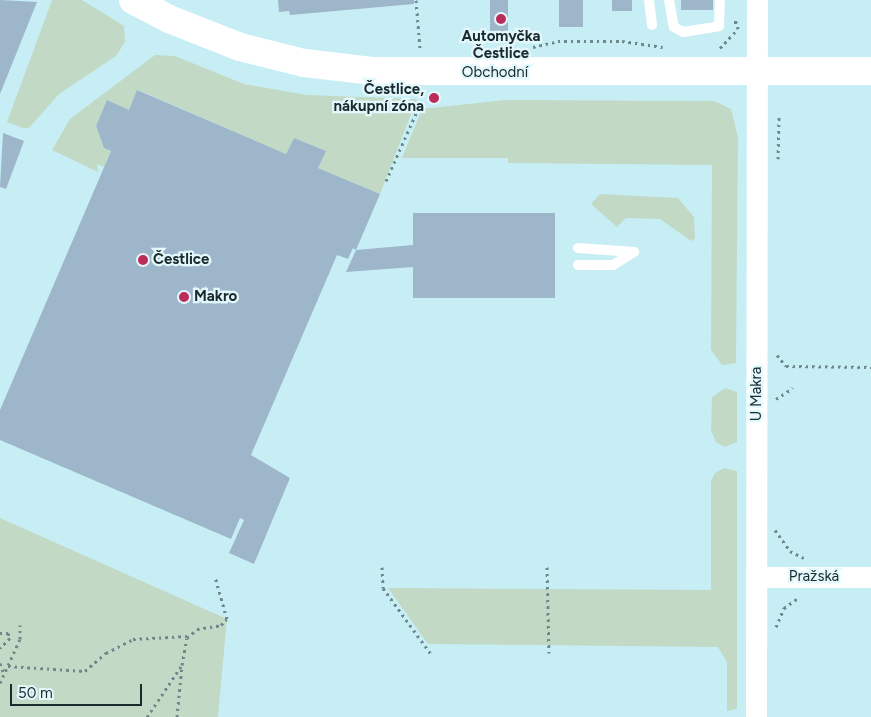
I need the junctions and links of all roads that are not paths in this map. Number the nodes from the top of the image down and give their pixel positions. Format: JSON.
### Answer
{"nodes":[{"id":1,"x":132,"y":0,"type":"edge"},
{"id":2,"x":649,"y":0,"type":"edge"},
{"id":3,"x":668,"y":0,"type":"edge"},
{"id":4,"x":720,"y":0,"type":"edge"},
{"id":5,"x":757,"y":0,"type":"edge"},
{"id":6,"x":652,"y":25,"type":"dead end"},
{"id":7,"x":871,"y":71,"type":"edge"},
{"id":8,"x":759,"y":72,"type":"junction"},
{"id":9,"x":578,"y":248,"type":"dead end"},
{"id":10,"x":578,"y":265,"type":"dead end"},
{"id":11,"x":757,"y":577,"type":"junction"},
{"id":12,"x":871,"y":577,"type":"edge"},
{"id":13,"x":756,"y":717,"type":"edge"}],
"edges":[{"from":1,"to":8,"type":"street","name":"Obchodní"},
{"from":2,"to":6,"type":"lane"},
{"from":3,"to":4,"type":"lane"},
{"from":5,"to":8,"type":"street","name":"U Makra"},
{"from":7,"to":8,"type":"street","name":"Obchodní"},
{"from":8,"to":11,"type":"street","name":"U Makra"},
{"from":9,"to":10,"type":"lane"},
{"from":11,"to":12,"type":"street","name":"Pražská"},
{"from":11,"to":13,"type":"street","name":"U Makra"}]}
